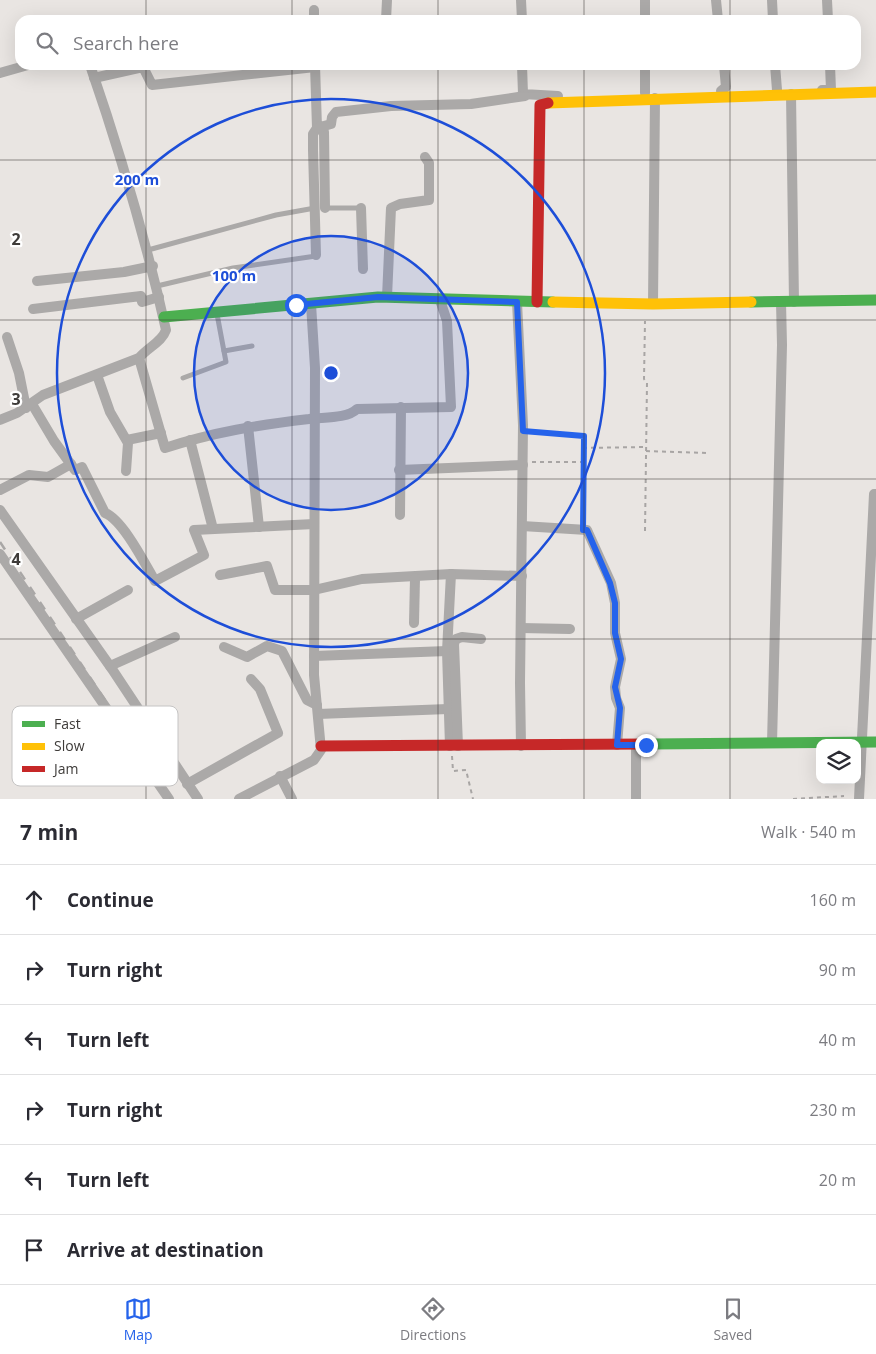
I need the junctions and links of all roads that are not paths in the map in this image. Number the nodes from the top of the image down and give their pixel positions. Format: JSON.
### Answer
{"nodes":[{"id":1,"x":386,"y":0,"type":"edge"},
{"id":2,"x":521,"y":0,"type":"edge"},
{"id":3,"x":645,"y":0,"type":"edge"},
{"id":4,"x":716,"y":0,"type":"edge"},
{"id":5,"x":772,"y":0,"type":"edge"},
{"id":6,"x":827,"y":0,"type":"edge"},
{"id":7,"x":386,"y":15,"type":"edge"},
{"id":8,"x":522,"y":15,"type":"edge"},
{"id":9,"x":645,"y":15,"type":"edge"},
{"id":10,"x":718,"y":15,"type":"edge"},
{"id":11,"x":773,"y":15,"type":"edge"},
{"id":12,"x":828,"y":15,"type":"edge"},
{"id":13,"x":15,"y":69,"type":"edge"},
{"id":14,"x":92,"y":70,"type":"edge"},
{"id":15,"x":130,"y":70,"type":"edge"},
{"id":16,"x":144,"y":70,"type":"edge"},
{"id":17,"x":281,"y":70,"type":"edge"},
{"id":18,"x":315,"y":70,"type":"edge"},
{"id":19,"x":522,"y":70,"type":"edge"},
{"id":20,"x":646,"y":70,"type":"edge"},
{"id":21,"x":724,"y":70,"type":"edge"},
{"id":22,"x":775,"y":70,"type":"edge"},
{"id":23,"x":830,"y":70,"type":"edge"},
{"id":24,"x":0,"y":74,"type":"edge"},
{"id":25,"x":94,"y":78,"type":"junction"},
{"id":26,"x":777,"y":90,"type":"junction"},
{"id":27,"x":721,"y":91,"type":"junction"},
{"id":28,"x":876,"y":92,"type":"edge"},
{"id":29,"x":792,"y":94,"type":"junction"},
{"id":30,"x":525,"y":96,"type":"junction"},
{"id":31,"x":650,"y":96,"type":"junction"},
{"id":32,"x":318,"y":127,"type":"junction"},
{"id":33,"x":425,"y":157,"type":"dead end"},
{"id":34,"x":314,"y":208,"type":"junction"},
{"id":35,"x":325,"y":208,"type":"junction"},
{"id":36,"x":361,"y":208,"type":"joint"},
{"id":37,"x":148,"y":250,"type":"junction"},
{"id":38,"x":316,"y":256,"type":"joint"},
{"id":39,"x":153,"y":266,"type":"junction"},
{"id":40,"x":363,"y":269,"type":"dead end"},
{"id":41,"x":37,"y":280,"type":"dead end"},
{"id":42,"x":157,"y":286,"type":"junction"},
{"id":43,"x":159,"y":297,"type":"junction"},
{"id":44,"x":388,"y":297,"type":"junction"},
{"id":45,"x":440,"y":300,"type":"junction"},
{"id":46,"x":876,"y":300,"type":"edge"},
{"id":47,"x":517,"y":302,"type":"junction"},
{"id":48,"x":537,"y":302,"type":"junction"},
{"id":49,"x":780,"y":302,"type":"junction"},
{"id":50,"x":794,"y":302,"type":"junction"},
{"id":51,"x":311,"y":304,"type":"junction"},
{"id":52,"x":653,"y":304,"type":"junction"},
{"id":53,"x":33,"y":309,"type":"dead end"},
{"id":54,"x":216,"y":313,"type":"junction"},
{"id":55,"x":164,"y":317,"type":"junction"},
{"id":56,"x":7,"y":337,"type":"dead end"},
{"id":57,"x":252,"y":346,"type":"dead end"},
{"id":58,"x":224,"y":351,"type":"junction"},
{"id":59,"x":139,"y":358,"type":"junction"},
{"id":60,"x":97,"y":375,"type":"junction"},
{"id":61,"x":183,"y":378,"type":"dead end"},
{"id":62,"x":29,"y":406,"type":"junction"},
{"id":63,"x":401,"y":407,"type":"junction"},
{"id":64,"x":314,"y":418,"type":"junction"},
{"id":65,"x":0,"y":420,"type":"edge"},
{"id":66,"x":248,"y":426,"type":"junction"},
{"id":67,"x":161,"y":434,"type":"junction"},
{"id":68,"x":127,"y":440,"type":"junction"},
{"id":69,"x":190,"y":440,"type":"junction"},
{"id":70,"x":522,"y":463,"type":"junction"},
{"id":71,"x":71,"y":464,"type":"junction"},
{"id":72,"x":399,"y":470,"type":"junction"},
{"id":73,"x":126,"y":471,"type":"dead end"},
{"id":74,"x":0,"y":490,"type":"edge"},
{"id":75,"x":876,"y":494,"type":"edge"},
{"id":76,"x":0,"y":510,"type":"edge"},
{"id":77,"x":400,"y":515,"type":"dead end"},
{"id":78,"x":314,"y":524,"type":"junction"},
{"id":79,"x":522,"y":526,"type":"junction"},
{"id":80,"x":259,"y":527,"type":"junction"},
{"id":81,"x":213,"y":529,"type":"junction"},
{"id":82,"x":0,"y":554,"type":"edge"},
{"id":83,"x":451,"y":574,"type":"junction"},
{"id":84,"x":220,"y":575,"type":"dead end"},
{"id":85,"x":522,"y":576,"type":"junction"},
{"id":86,"x":415,"y":578,"type":"junction"},
{"id":87,"x":128,"y":590,"type":"dead end"},
{"id":88,"x":314,"y":590,"type":"junction"},
{"id":89,"x":76,"y":619,"type":"junction"},
{"id":90,"x":414,"y":623,"type":"dead end"},
{"id":91,"x":521,"y":628,"type":"junction"},
{"id":92,"x":570,"y":628,"type":"dead end"},
{"id":93,"x":175,"y":637,"type":"dead end"},
{"id":94,"x":481,"y":638,"type":"dead end"},
{"id":95,"x":224,"y":647,"type":"dead end"},
{"id":96,"x":447,"y":651,"type":"junction"},
{"id":97,"x":314,"y":656,"type":"junction"},
{"id":98,"x":110,"y":666,"type":"junction"},
{"id":99,"x":251,"y":679,"type":"dead end"},
{"id":100,"x":104,"y":706,"type":"edge"},
{"id":101,"x":136,"y":706,"type":"edge"},
{"id":102,"x":317,"y":709,"type":"junction"},
{"id":103,"x":448,"y":709,"type":"junction"},
{"id":104,"x":860,"y":739,"type":"edge"},
{"id":105,"x":816,"y":742,"type":"edge"},
{"id":106,"x":861,"y":742,"type":"edge"},
{"id":107,"x":876,"y":742,"type":"edge"},
{"id":108,"x":772,"y":743,"type":"junction"},
{"id":109,"x":617,"y":745,"type":"junction"},
{"id":110,"x":636,"y":745,"type":"junction"},
{"id":111,"x":321,"y":746,"type":"junction"},
{"id":112,"x":454,"y":746,"type":"junction"},
{"id":113,"x":521,"y":746,"type":"junction"},
{"id":114,"x":178,"y":770,"type":"edge"},
{"id":115,"x":280,"y":776,"type":"junction"},
{"id":116,"x":187,"y":784,"type":"junction"},
{"id":117,"x":859,"y":784,"type":"edge"},
{"id":118,"x":159,"y":786,"type":"edge"},
{"id":119,"x":168,"y":799,"type":"edge"},
{"id":120,"x":198,"y":799,"type":"edge"},
{"id":121,"x":239,"y":799,"type":"edge"},
{"id":122,"x":292,"y":799,"type":"edge"},
{"id":123,"x":636,"y":799,"type":"edge"},
{"id":124,"x":859,"y":799,"type":"edge"}],
"edges":[{"from":1,"to":7,"type":"street"},
{"from":2,"to":8,"type":"street"},
{"from":3,"to":9,"type":"street"},
{"from":4,"to":10,"type":"street"},
{"from":5,"to":11,"type":"street"},
{"from":6,"to":12,"type":"street"},
{"from":13,"to":24,"type":"street"},
{"from":14,"to":25,"type":"street"},
{"from":15,"to":25,"type":"street"},
{"from":16,"to":17,"type":"street"},
{"from":18,"to":32,"type":"street"},
{"from":19,"to":30,"type":"street"},
{"from":20,"to":31,"type":"street"},
{"from":21,"to":27,"type":"street"},
{"from":22,"to":26,"type":"street"},
{"from":23,"to":26,"type":"street"},
{"from":25,"to":37,"type":"street"},
{"from":26,"to":27,"type":"street"},
{"from":27,"to":31,"type":"street"},
{"from":28,"to":29,"type":"street"},
{"from":29,"to":31,"type":"street"},
{"from":29,"to":50,"type":"street"},
{"from":30,"to":31,"type":"street"},
{"from":30,"to":32,"type":"street"},
{"from":31,"to":48,"type":"street"},
{"from":31,"to":52,"type":"street"},
{"from":32,"to":34,"type":"street"},
{"from":32,"to":35,"type":"street"},
{"from":33,"to":44,"type":"street"},
{"from":34,"to":35,"type":"lane"},
{"from":34,"to":37,"type":"lane"},
{"from":34,"to":38,"type":"street"},
{"from":35,"to":36,"type":"lane"},
{"from":36,"to":40,"type":"street"},
{"from":37,"to":39,"type":"street"},
{"from":38,"to":42,"type":"lane"},
{"from":39,"to":41,"type":"street"},
{"from":39,"to":42,"type":"street"},
{"from":42,"to":43,"type":"street"},
{"from":43,"to":53,"type":"street"},
{"from":43,"to":55,"type":"street"},
{"from":44,"to":45,"type":"street"},
{"from":44,"to":51,"type":"street"},
{"from":45,"to":47,"type":"street"},
{"from":45,"to":63,"type":"street"},
{"from":46,"to":50,"type":"street"},
{"from":47,"to":48,"type":"street"},
{"from":47,"to":70,"type":"street"},
{"from":48,"to":52,"type":"street"},
{"from":49,"to":50,"type":"street"},
{"from":49,"to":52,"type":"street"},
{"from":49,"to":108,"type":"street"},
{"from":51,"to":54,"type":"street"},
{"from":51,"to":64,"type":"street"},
{"from":54,"to":55,"type":"street"},
{"from":54,"to":58,"type":"lane"},
{"from":55,"to":59,"type":"street"},
{"from":56,"to":62,"type":"street"},
{"from":57,"to":58,"type":"lane"},
{"from":58,"to":61,"type":"lane"},
{"from":59,"to":60,"type":"street"},
{"from":59,"to":67,"type":"street"},
{"from":60,"to":62,"type":"street"},
{"from":60,"to":68,"type":"street"},
{"from":62,"to":65,"type":"street"},
{"from":62,"to":71,"type":"street"},
{"from":63,"to":64,"type":"street"},
{"from":63,"to":72,"type":"street"},
{"from":64,"to":66,"type":"street"},
{"from":64,"to":78,"type":"street"},
{"from":66,"to":69,"type":"street"},
{"from":66,"to":80,"type":"street"},
{"from":67,"to":68,"type":"street"},
{"from":67,"to":69,"type":"street"},
{"from":68,"to":73,"type":"street"},
{"from":69,"to":81,"type":"street"},
{"from":70,"to":72,"type":"street"},
{"from":70,"to":79,"type":"street"},
{"from":71,"to":74,"type":"street"},
{"from":71,"to":81,"type":"street"},
{"from":72,"to":77,"type":"street"},
{"from":75,"to":104,"type":"street"},
{"from":76,"to":89,"type":"street"},
{"from":78,"to":80,"type":"street"},
{"from":78,"to":88,"type":"street"},
{"from":79,"to":85,"type":"street"},
{"from":79,"to":109,"type":"street"},
{"from":80,"to":81,"type":"street"},
{"from":82,"to":100,"type":"street"},
{"from":83,"to":85,"type":"street"},
{"from":83,"to":86,"type":"street"},
{"from":83,"to":96,"type":"street"},
{"from":84,"to":88,"type":"street"},
{"from":85,"to":91,"type":"street"},
{"from":86,"to":88,"type":"street"},
{"from":86,"to":90,"type":"street"},
{"from":87,"to":89,"type":"street"},
{"from":88,"to":97,"type":"street"},
{"from":89,"to":98,"type":"street"},
{"from":91,"to":92,"type":"street"},
{"from":91,"to":113,"type":"street"},
{"from":93,"to":98,"type":"street"},
{"from":94,"to":112,"type":"street"},
{"from":95,"to":102,"type":"street"},
{"from":96,"to":97,"type":"street"},
{"from":96,"to":103,"type":"street"},
{"from":97,"to":102,"type":"street"},
{"from":98,"to":101,"type":"street"},
{"from":99,"to":116,"type":"street"},
{"from":102,"to":103,"type":"street"},
{"from":102,"to":111,"type":"street"},
{"from":103,"to":112,"type":"street"},
{"from":105,"to":108,"type":"street"},
{"from":106,"to":107,"type":"street"},
{"from":108,"to":110,"type":"street"},
{"from":109,"to":110,"type":"street"},
{"from":109,"to":113,"type":"street"},
{"from":110,"to":123,"type":"street"},
{"from":111,"to":112,"type":"street"},
{"from":111,"to":115,"type":"street"},
{"from":112,"to":113,"type":"street"},
{"from":114,"to":116,"type":"street"},
{"from":115,"to":121,"type":"street"},
{"from":115,"to":122,"type":"street"},
{"from":116,"to":120,"type":"street"},
{"from":117,"to":124,"type":"street"},
{"from":118,"to":119,"type":"street"}]}
